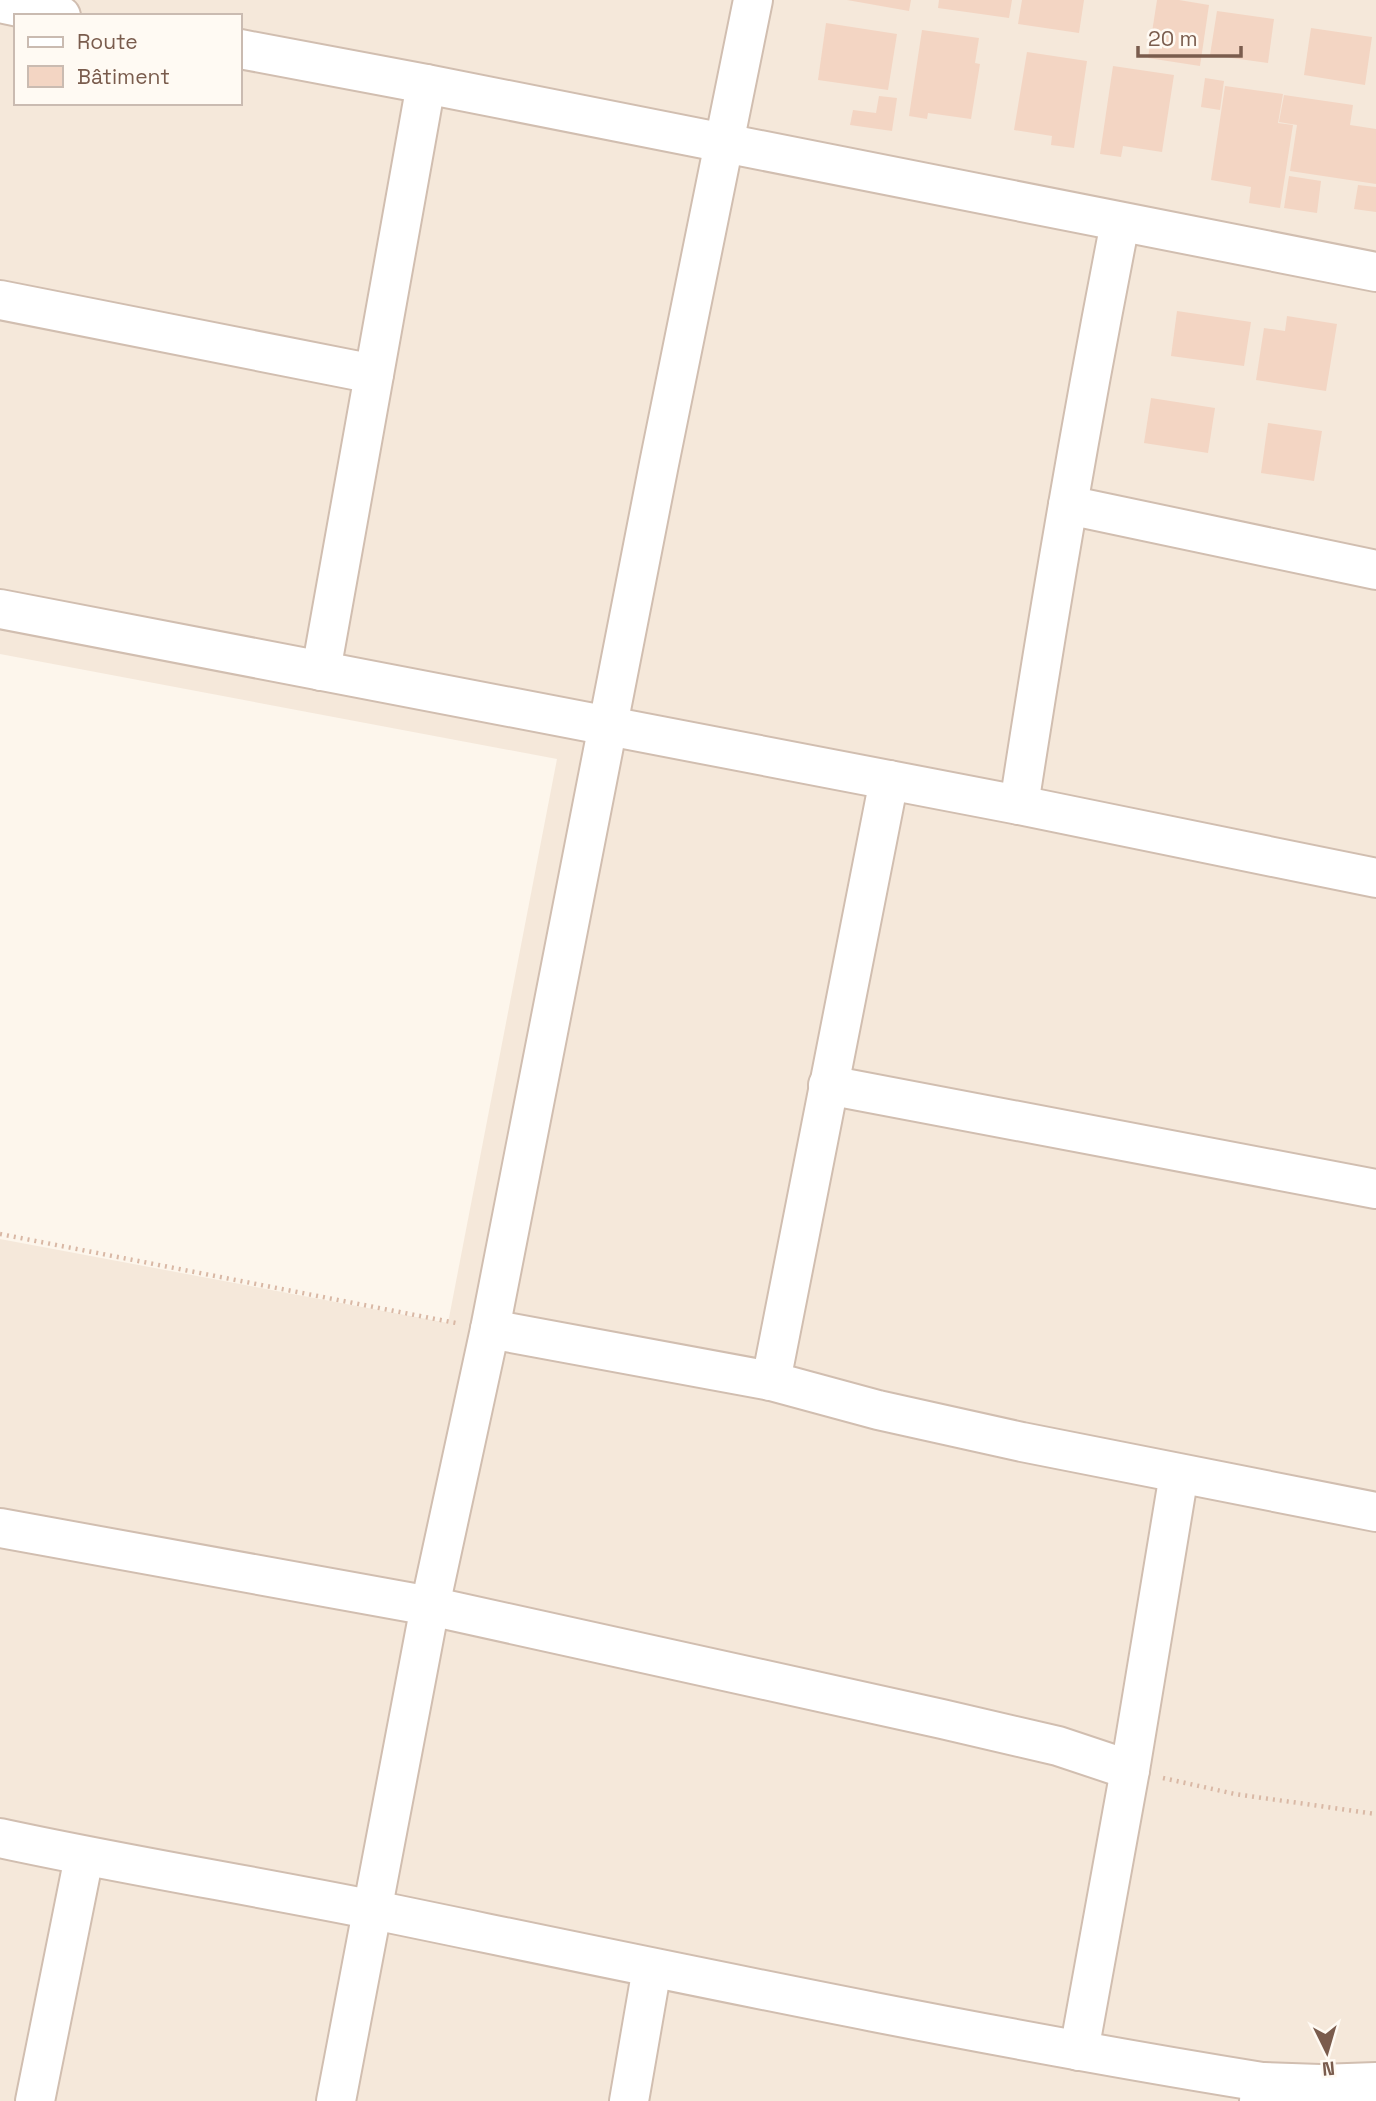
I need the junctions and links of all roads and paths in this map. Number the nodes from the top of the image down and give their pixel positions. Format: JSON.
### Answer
{"nodes":[{"id":1,"x":753,"y":0,"type":"edge"},
{"id":2,"x":0,"y":3,"type":"edge"},
{"id":3,"x":52,"y":14,"type":"edge"},
{"id":4,"x":242,"y":49,"type":"edge"},
{"id":5,"x":426,"y":84,"type":"junction"},
{"id":6,"x":726,"y":144,"type":"junction"},
{"id":7,"x":1120,"y":223,"type":"junction"},
{"id":8,"x":1376,"y":272,"type":"edge"},
{"id":9,"x":0,"y":300,"type":"edge"},
{"id":10,"x":374,"y":374,"type":"junction"},
{"id":11,"x":1068,"y":505,"type":"junction"},
{"id":12,"x":1376,"y":570,"type":"edge"},
{"id":13,"x":0,"y":609,"type":"edge"},
{"id":14,"x":321,"y":671,"type":"junction"},
{"id":15,"x":609,"y":728,"type":"junction"},
{"id":16,"x":889,"y":780,"type":"junction"},
{"id":17,"x":1019,"y":805,"type":"junction"},
{"id":18,"x":1376,"y":878,"type":"edge"},
{"id":19,"x":828,"y":1085,"type":"junction"},
{"id":20,"x":1376,"y":1189,"type":"edge"},
{"id":21,"x":0,"y":1234,"type":"edge"},
{"id":22,"x":490,"y":1329,"type":"junction"},
{"id":23,"x":771,"y":1381,"type":"junction"},
{"id":24,"x":1179,"y":1474,"type":"junction"},
{"id":25,"x":1376,"y":1512,"type":"edge"},
{"id":26,"x":0,"y":1528,"type":"edge"},
{"id":27,"x":430,"y":1606,"type":"junction"},
{"id":28,"x":1130,"y":1770,"type":"junction"},
{"id":29,"x":1202,"y":1787,"type":"dead end"},
{"id":30,"x":1376,"y":1814,"type":"edge"},
{"id":31,"x":0,"y":1838,"type":"edge"},
{"id":32,"x":84,"y":1857,"type":"junction"},
{"id":33,"x":373,"y":1910,"type":"junction"},
{"id":34,"x":652,"y":1968,"type":"junction"},
{"id":35,"x":1079,"y":2051,"type":"junction"},
{"id":36,"x":1376,"y":2081,"type":"edge"},
{"id":37,"x":1261,"y":2092,"type":"edge"},
{"id":38,"x":35,"y":2101,"type":"edge"},
{"id":39,"x":336,"y":2101,"type":"edge"},
{"id":40,"x":629,"y":2101,"type":"edge"}],
"edges":[{"from":1,"to":6,"type":"street"},
{"from":2,"to":3,"type":"street"},
{"from":4,"to":5,"type":"street"},
{"from":5,"to":6,"type":"street"},
{"from":5,"to":10,"type":"street"},
{"from":6,"to":7,"type":"street"},
{"from":6,"to":15,"type":"street"},
{"from":7,"to":8,"type":"street"},
{"from":7,"to":11,"type":"street"},
{"from":9,"to":10,"type":"street"},
{"from":10,"to":14,"type":"street"},
{"from":11,"to":12,"type":"street"},
{"from":11,"to":17,"type":"street"},
{"from":13,"to":14,"type":"street"},
{"from":14,"to":15,"type":"street"},
{"from":15,"to":16,"type":"street"},
{"from":15,"to":22,"type":"street"},
{"from":16,"to":17,"type":"street"},
{"from":16,"to":19,"type":"street"},
{"from":17,"to":18,"type":"street"},
{"from":19,"to":20,"type":"street"},
{"from":19,"to":23,"type":"street"},
{"from":21,"to":22,"type":"path"},
{"from":22,"to":23,"type":"street"},
{"from":22,"to":27,"type":"street"},
{"from":23,"to":24,"type":"street"},
{"from":24,"to":25,"type":"street"},
{"from":24,"to":28,"type":"street"},
{"from":26,"to":27,"type":"street"},
{"from":27,"to":28,"type":"street"},
{"from":27,"to":33,"type":"street"},
{"from":28,"to":35,"type":"street"},
{"from":29,"to":30,"type":"path"},
{"from":31,"to":32,"type":"street"},
{"from":32,"to":33,"type":"street"},
{"from":32,"to":38,"type":"street"},
{"from":33,"to":34,"type":"street"},
{"from":33,"to":39,"type":"street"},
{"from":34,"to":35,"type":"street"},
{"from":34,"to":40,"type":"street"},
{"from":35,"to":37,"type":"street"},
{"from":36,"to":37,"type":"street"}]}
